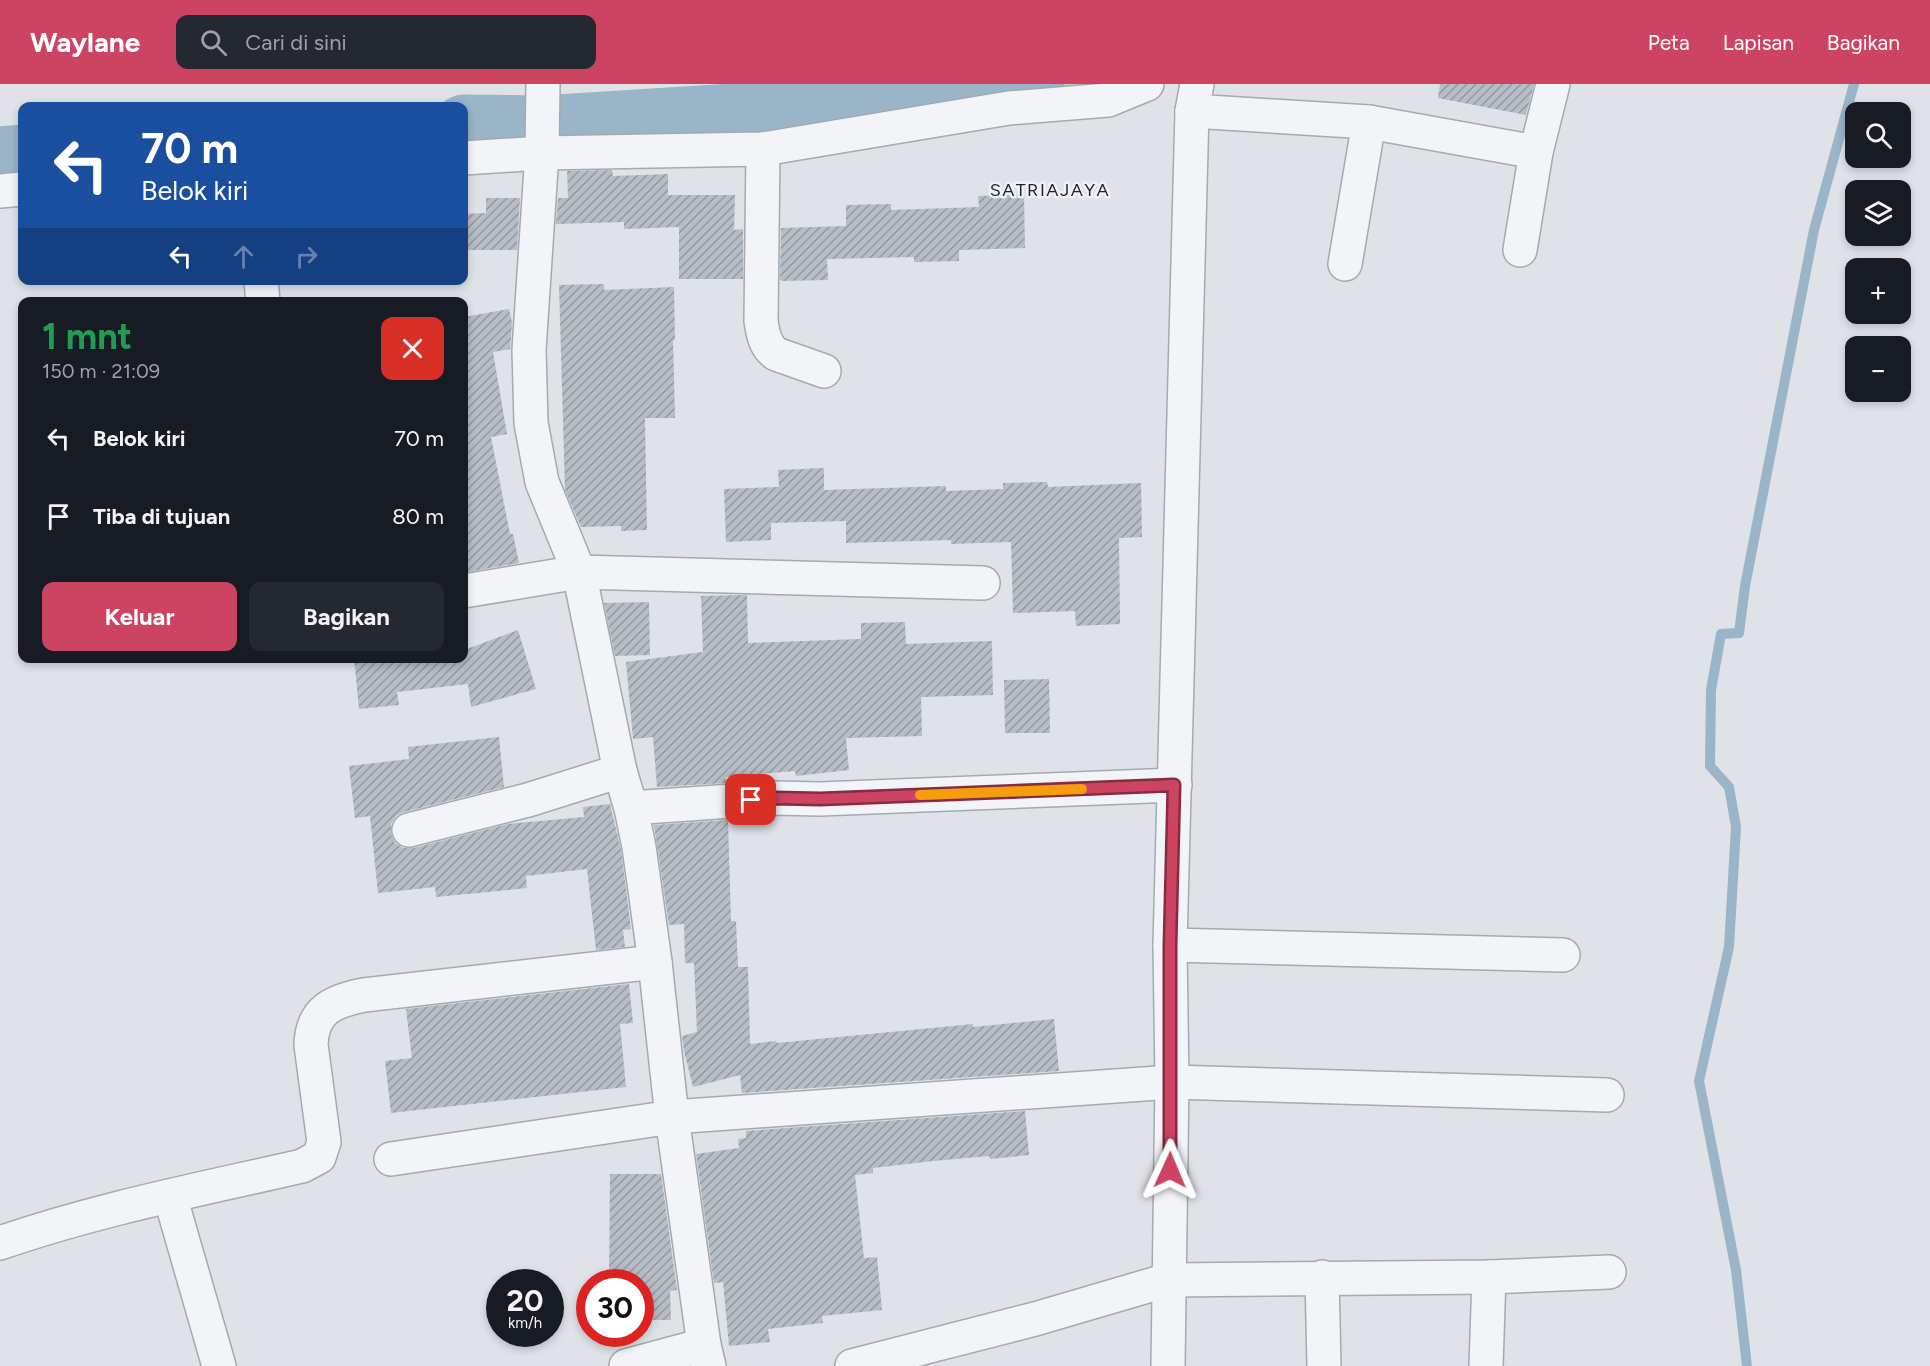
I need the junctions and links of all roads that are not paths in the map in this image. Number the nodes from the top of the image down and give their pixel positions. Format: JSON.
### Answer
{"nodes":[{"id":1,"x":543,"y":84,"type":"edge"},
{"id":2,"x":1146,"y":84,"type":"edge"},
{"id":3,"x":1553,"y":84,"type":"edge"},
{"id":4,"x":1007,"y":96,"type":"edge"},
{"id":5,"x":1195,"y":97,"type":"edge"},
{"id":6,"x":1369,"y":122,"type":"junction"},
{"id":7,"x":763,"y":149,"type":"junction"},
{"id":8,"x":1536,"y":152,"type":"junction"},
{"id":9,"x":542,"y":153,"type":"junction"},
{"id":10,"x":468,"y":158,"type":"edge"},
{"id":11,"x":18,"y":190,"type":"edge"},
{"id":12,"x":0,"y":192,"type":"edge"},
{"id":13,"x":1520,"y":250,"type":"dead end"},
{"id":14,"x":1345,"y":264,"type":"dead end"},
{"id":15,"x":824,"y":371,"type":"dead end"},
{"id":16,"x":579,"y":572,"type":"junction"},
{"id":17,"x":983,"y":583,"type":"dead end"},
{"id":18,"x":468,"y":590,"type":"edge"},
{"id":19,"x":620,"y":771,"type":"junction"},
{"id":20,"x":1174,"y":785,"type":"junction"},
{"id":21,"x":631,"y":808,"type":"junction"},
{"id":22,"x":409,"y":830,"type":"dead end"},
{"id":23,"x":1170,"y":945,"type":"junction"},
{"id":24,"x":1563,"y":955,"type":"dead end"},
{"id":25,"x":655,"y":962,"type":"junction"},
{"id":26,"x":1172,"y":1082,"type":"junction"},
{"id":27,"x":1607,"y":1095,"type":"dead end"},
{"id":28,"x":672,"y":1117,"type":"junction"},
{"id":29,"x":392,"y":1159,"type":"dead end"},
{"id":30,"x":170,"y":1196,"type":"junction"},
{"id":31,"x":0,"y":1243,"type":"edge"},
{"id":32,"x":1610,"y":1272,"type":"dead end"},
{"id":33,"x":1322,"y":1277,"type":"junction"},
{"id":34,"x":1489,"y":1277,"type":"junction"},
{"id":35,"x":1168,"y":1280,"type":"junction"},
{"id":36,"x":706,"y":1356,"type":"edge"},
{"id":37,"x":219,"y":1366,"type":"edge"},
{"id":38,"x":626,"y":1366,"type":"edge"},
{"id":39,"x":852,"y":1366,"type":"edge"},
{"id":40,"x":1168,"y":1366,"type":"edge"},
{"id":41,"x":1324,"y":1366,"type":"edge"},
{"id":42,"x":1486,"y":1366,"type":"edge"}],
"edges":[{"from":1,"to":9,"type":"street"},
{"from":2,"to":4,"type":"street"},
{"from":3,"to":8,"type":"street"},
{"from":4,"to":7,"type":"street"},
{"from":5,"to":6,"type":"street"},
{"from":5,"to":20,"type":"street"},
{"from":6,"to":8,"type":"street"},
{"from":6,"to":14,"type":"street"},
{"from":7,"to":9,"type":"street"},
{"from":7,"to":15,"type":"street"},
{"from":8,"to":13,"type":"street"},
{"from":9,"to":10,"type":"street"},
{"from":9,"to":16,"type":"street"},
{"from":11,"to":12,"type":"street"},
{"from":16,"to":17,"type":"street"},
{"from":16,"to":18,"type":"street"},
{"from":16,"to":19,"type":"street"},
{"from":19,"to":21,"type":"street"},
{"from":19,"to":22,"type":"street"},
{"from":20,"to":21,"type":"street"},
{"from":20,"to":23,"type":"street"},
{"from":21,"to":25,"type":"street"},
{"from":23,"to":24,"type":"street"},
{"from":23,"to":26,"type":"street"},
{"from":25,"to":28,"type":"street"},
{"from":25,"to":30,"type":"street"},
{"from":26,"to":27,"type":"street"},
{"from":26,"to":28,"type":"street"},
{"from":26,"to":35,"type":"street"},
{"from":28,"to":29,"type":"street"},
{"from":28,"to":36,"type":"street"},
{"from":30,"to":31,"type":"street"},
{"from":30,"to":37,"type":"street"},
{"from":32,"to":34,"type":"street"},
{"from":33,"to":34,"type":"street"},
{"from":33,"to":35,"type":"street"},
{"from":33,"to":41,"type":"street"},
{"from":34,"to":42,"type":"street"},
{"from":35,"to":39,"type":"street"},
{"from":35,"to":40,"type":"street"},
{"from":36,"to":38,"type":"street"}]}
